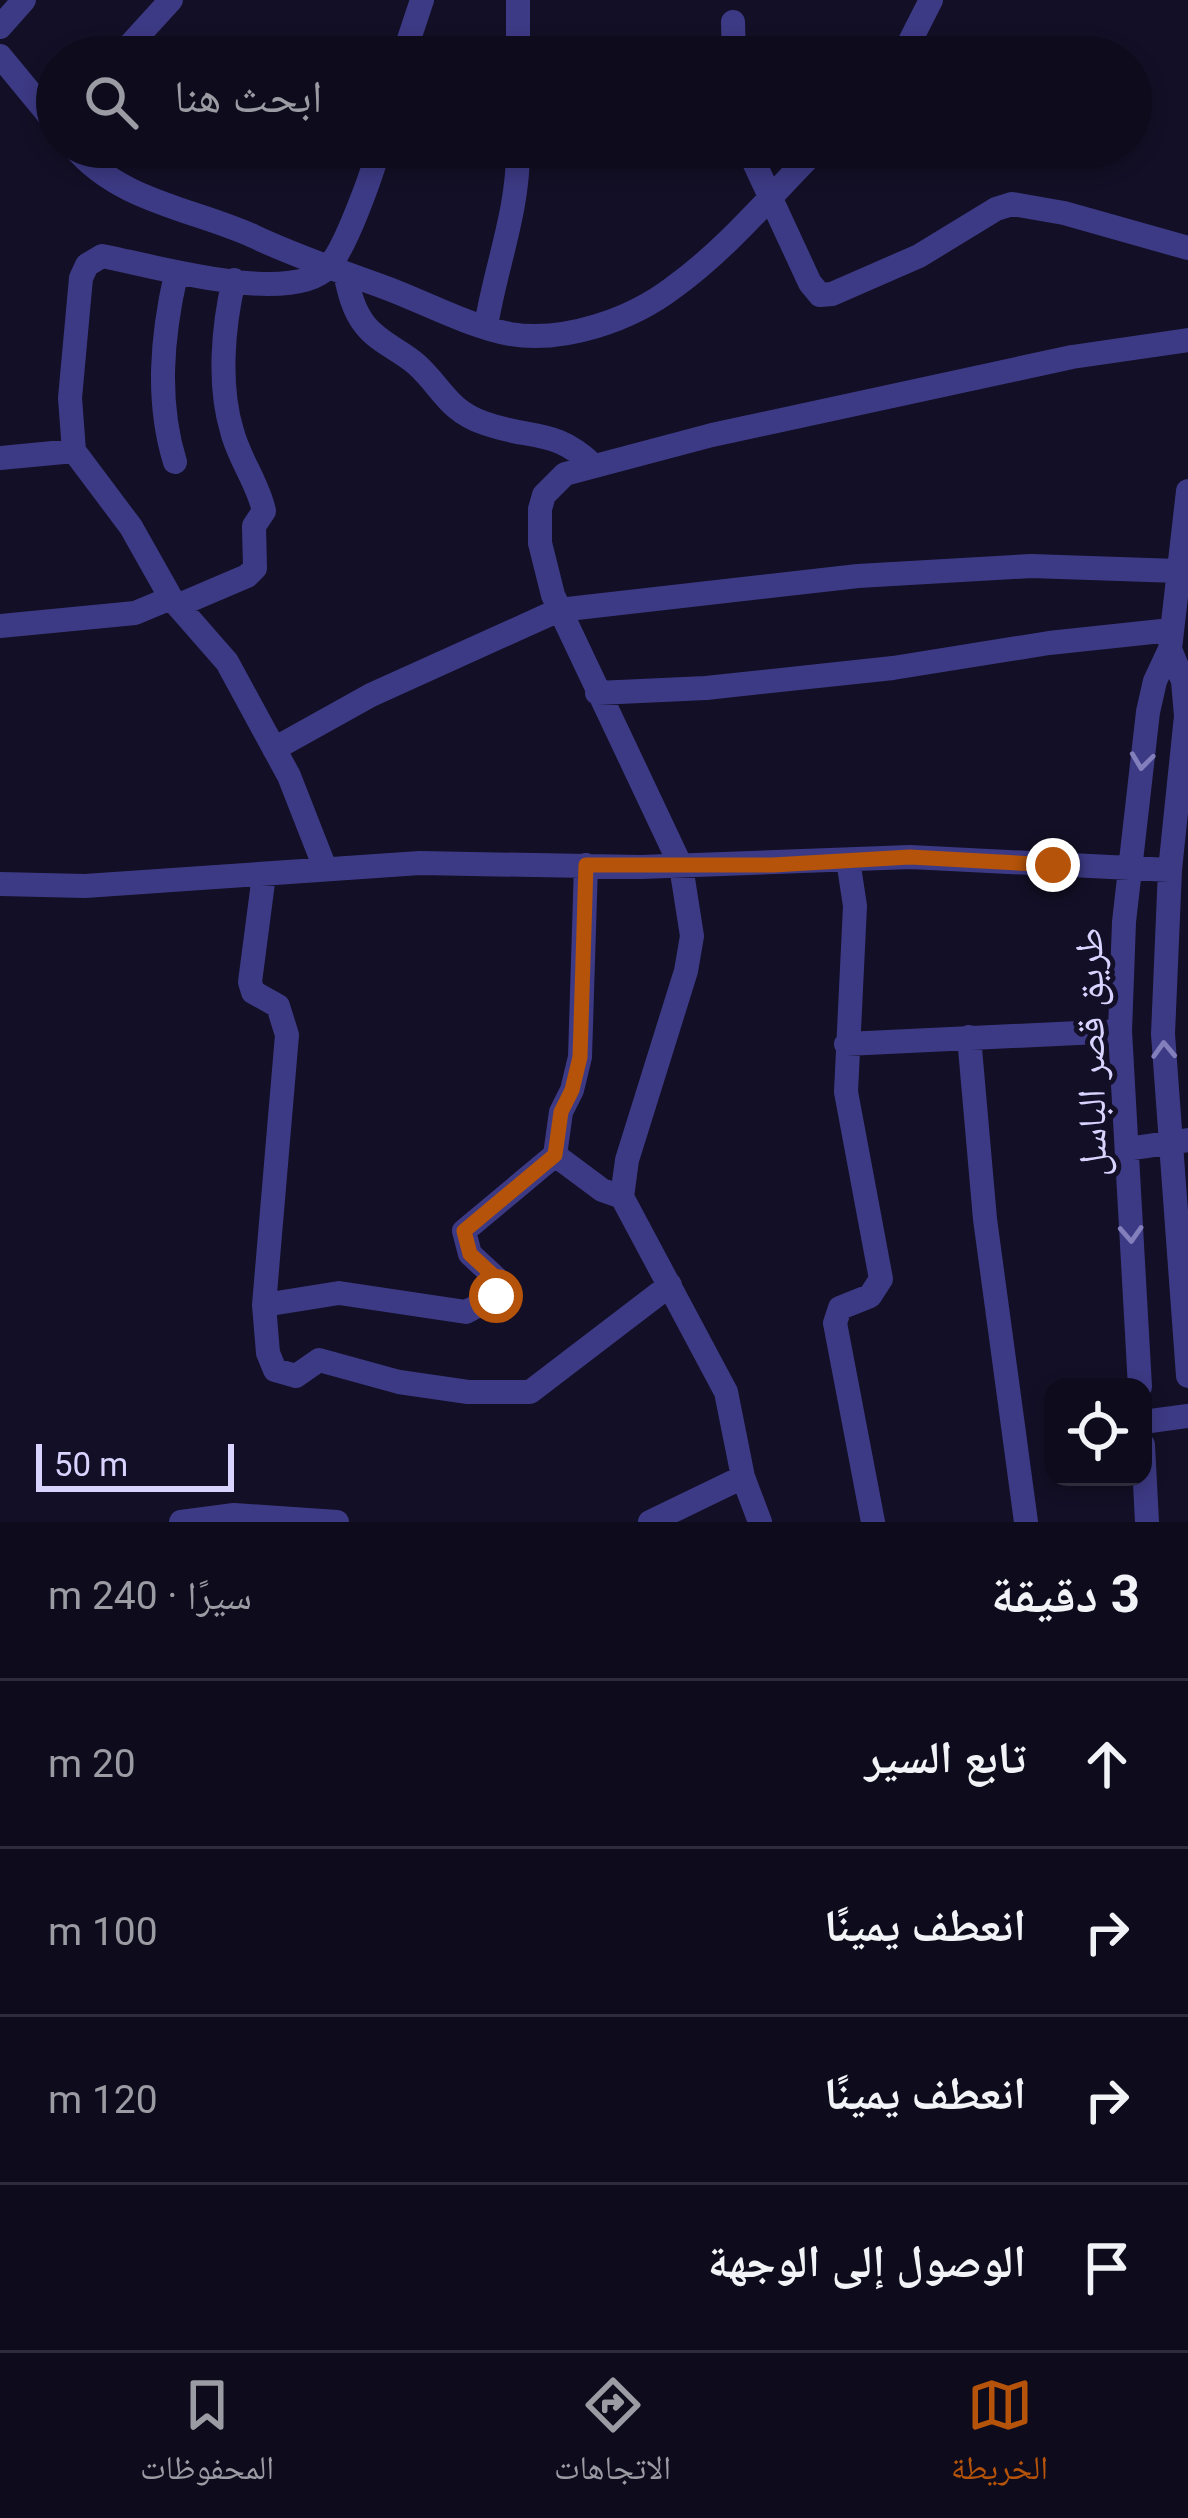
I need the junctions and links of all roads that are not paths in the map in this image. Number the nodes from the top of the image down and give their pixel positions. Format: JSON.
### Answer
{"nodes":[{"id":1,"x":24,"y":0,"type":"edge"},
{"id":2,"x":171,"y":0,"type":"edge"},
{"id":3,"x":422,"y":0,"type":"edge"},
{"id":4,"x":518,"y":0,"type":"edge"},
{"id":5,"x":931,"y":0,"type":"edge"},
{"id":6,"x":733,"y":22,"type":"dead end"},
{"id":7,"x":0,"y":27,"type":"edge"},
{"id":8,"x":138,"y":36,"type":"edge"},
{"id":9,"x":410,"y":36,"type":"edge"},
{"id":10,"x":518,"y":36,"type":"edge"},
{"id":11,"x":733,"y":36,"type":"edge"},
{"id":12,"x":913,"y":36,"type":"edge"},
{"id":13,"x":0,"y":56,"type":"edge"},
{"id":14,"x":36,"y":100,"type":"edge"},
{"id":15,"x":99,"y":168,"type":"edge"},
{"id":16,"x":372,"y":168,"type":"edge"},
{"id":17,"x":517,"y":168,"type":"edge"},
{"id":18,"x":756,"y":168,"type":"edge"},
{"id":19,"x":799,"y":168,"type":"edge"},
{"id":20,"x":769,"y":199,"type":"junction"},
{"id":21,"x":1188,"y":248,"type":"edge"},
{"id":22,"x":337,"y":271,"type":"junction"},
{"id":23,"x":176,"y":274,"type":"junction"},
{"id":24,"x":234,"y":280,"type":"junction"},
{"id":25,"x":487,"y":326,"type":"junction"},
{"id":26,"x":1188,"y":340,"type":"edge"},
{"id":27,"x":74,"y":451,"type":"junction"},
{"id":28,"x":0,"y":458,"type":"edge"},
{"id":29,"x":175,"y":462,"type":"dead end"},
{"id":30,"x":593,"y":466,"type":"junction"},
{"id":31,"x":1188,"y":491,"type":"edge"},
{"id":32,"x":1178,"y":571,"type":"junction"},
{"id":33,"x":175,"y":602,"type":"junction"},
{"id":34,"x":559,"y":610,"type":"junction"},
{"id":35,"x":0,"y":626,"type":"edge"},
{"id":36,"x":1171,"y":640,"type":"junction"},
{"id":37,"x":597,"y":694,"type":"junction"},
{"id":38,"x":274,"y":749,"type":"junction"},
{"id":39,"x":848,"y":860,"type":"junction"},
{"id":40,"x":586,"y":865,"type":"junction"},
{"id":41,"x":681,"y":866,"type":"junction"},
{"id":42,"x":1130,"y":867,"type":"junction"},
{"id":43,"x":326,"y":868,"type":"junction"},
{"id":44,"x":1170,"y":870,"type":"junction"},
{"id":45,"x":264,"y":875,"type":"junction"},
{"id":46,"x":0,"y":884,"type":"edge"},
{"id":47,"x":1120,"y":1031,"type":"junction"},
{"id":48,"x":969,"y":1037,"type":"junction"},
{"id":49,"x":846,"y":1044,"type":"junction"},
{"id":50,"x":1179,"y":1142,"type":"edge"},
{"id":51,"x":1127,"y":1149,"type":"junction"},
{"id":52,"x":555,"y":1155,"type":"junction"},
{"id":53,"x":622,"y":1197,"type":"junction"},
{"id":54,"x":670,"y":1285,"type":"junction"},
{"id":55,"x":264,"y":1306,"type":"junction"},
{"id":56,"x":1188,"y":1376,"type":"edge"},
{"id":57,"x":1140,"y":1378,"type":"edge"},
{"id":58,"x":1188,"y":1416,"type":"edge"},
{"id":59,"x":1152,"y":1421,"type":"edge"},
{"id":60,"x":743,"y":1477,"type":"junction"},
{"id":61,"x":1145,"y":1486,"type":"edge"},
{"id":62,"x":182,"y":1522,"type":"edge"},
{"id":63,"x":337,"y":1522,"type":"edge"},
{"id":64,"x":650,"y":1522,"type":"edge"},
{"id":65,"x":760,"y":1522,"type":"edge"},
{"id":66,"x":873,"y":1522,"type":"edge"},
{"id":67,"x":1026,"y":1522,"type":"edge"},
{"id":68,"x":1147,"y":1522,"type":"edge"}],
"edges":[{"from":1,"to":7,"type":"street"},
{"from":2,"to":8,"type":"street"},
{"from":3,"to":9,"type":"street"},
{"from":4,"to":10,"type":"street"},
{"from":5,"to":12,"type":"street"},
{"from":6,"to":11,"type":"street"},
{"from":13,"to":14,"type":"street"},
{"from":15,"to":22,"type":"street"},
{"from":16,"to":22,"type":"street"},
{"from":17,"to":25,"type":"street"},
{"from":18,"to":20,"type":"street"},
{"from":19,"to":20,"type":"street"},
{"from":20,"to":21,"type":"street"},
{"from":20,"to":25,"type":"street"},
{"from":22,"to":24,"type":"street"},
{"from":22,"to":25,"type":"street"},
{"from":22,"to":30,"type":"street"},
{"from":23,"to":24,"type":"street"},
{"from":23,"to":27,"type":"street"},
{"from":23,"to":29,"type":"street"},
{"from":24,"to":33,"type":"street"},
{"from":26,"to":30,"type":"street"},
{"from":27,"to":28,"type":"street"},
{"from":27,"to":33,"type":"street"},
{"from":30,"to":34,"type":"street"},
{"from":31,"to":32,"type":"street","name":"طريق قصر الباسل"},
{"from":32,"to":34,"type":"street"},
{"from":32,"to":36,"type":"street","name":"طريق قصر الباسل"},
{"from":33,"to":35,"type":"street"},
{"from":33,"to":38,"type":"street"},
{"from":34,"to":37,"type":"street"},
{"from":34,"to":38,"type":"street"},
{"from":36,"to":37,"type":"street"},
{"from":36,"to":42,"type":"street","name":"طريق قصر الباسل","one_way":true},
{"from":36,"to":44,"type":"street","name":"طريق قصر الباسل"},
{"from":37,"to":41,"type":"street"},
{"from":38,"to":43,"type":"street"},
{"from":39,"to":41,"type":"street"},
{"from":39,"to":42,"type":"street"},
{"from":39,"to":49,"type":"street"},
{"from":40,"to":41,"type":"street"},
{"from":40,"to":43,"type":"street"},
{"from":40,"to":52,"type":"street"},
{"from":41,"to":53,"type":"street"},
{"from":42,"to":44,"type":"street"},
{"from":42,"to":47,"type":"street","name":"طريق قصر الباسل"},
{"from":43,"to":45,"type":"street"},
{"from":50,"to":44,"type":"street","name":"طريق قصر الباسل","one_way":true},
{"from":45,"to":46,"type":"street"},
{"from":45,"to":55,"type":"street"},
{"from":47,"to":48,"type":"street"},
{"from":47,"to":51,"type":"street","name":"طريق قصر الباسل"},
{"from":48,"to":49,"type":"street"},
{"from":48,"to":67,"type":"street"},
{"from":49,"to":66,"type":"street"},
{"from":50,"to":51,"type":"street"},
{"from":50,"to":56,"type":"street","name":"طريق قصر الباسل"},
{"from":51,"to":57,"type":"street","name":"طريق قصر الباسل","one_way":true},
{"from":52,"to":53,"type":"street"},
{"from":52,"to":55,"type":"street"},
{"from":53,"to":54,"type":"street"},
{"from":54,"to":55,"type":"street"},
{"from":54,"to":60,"type":"street"},
{"from":58,"to":59,"type":"street"},
{"from":60,"to":64,"type":"street"},
{"from":60,"to":65,"type":"street"},
{"from":61,"to":68,"type":"street"},
{"from":62,"to":63,"type":"street"}]}
